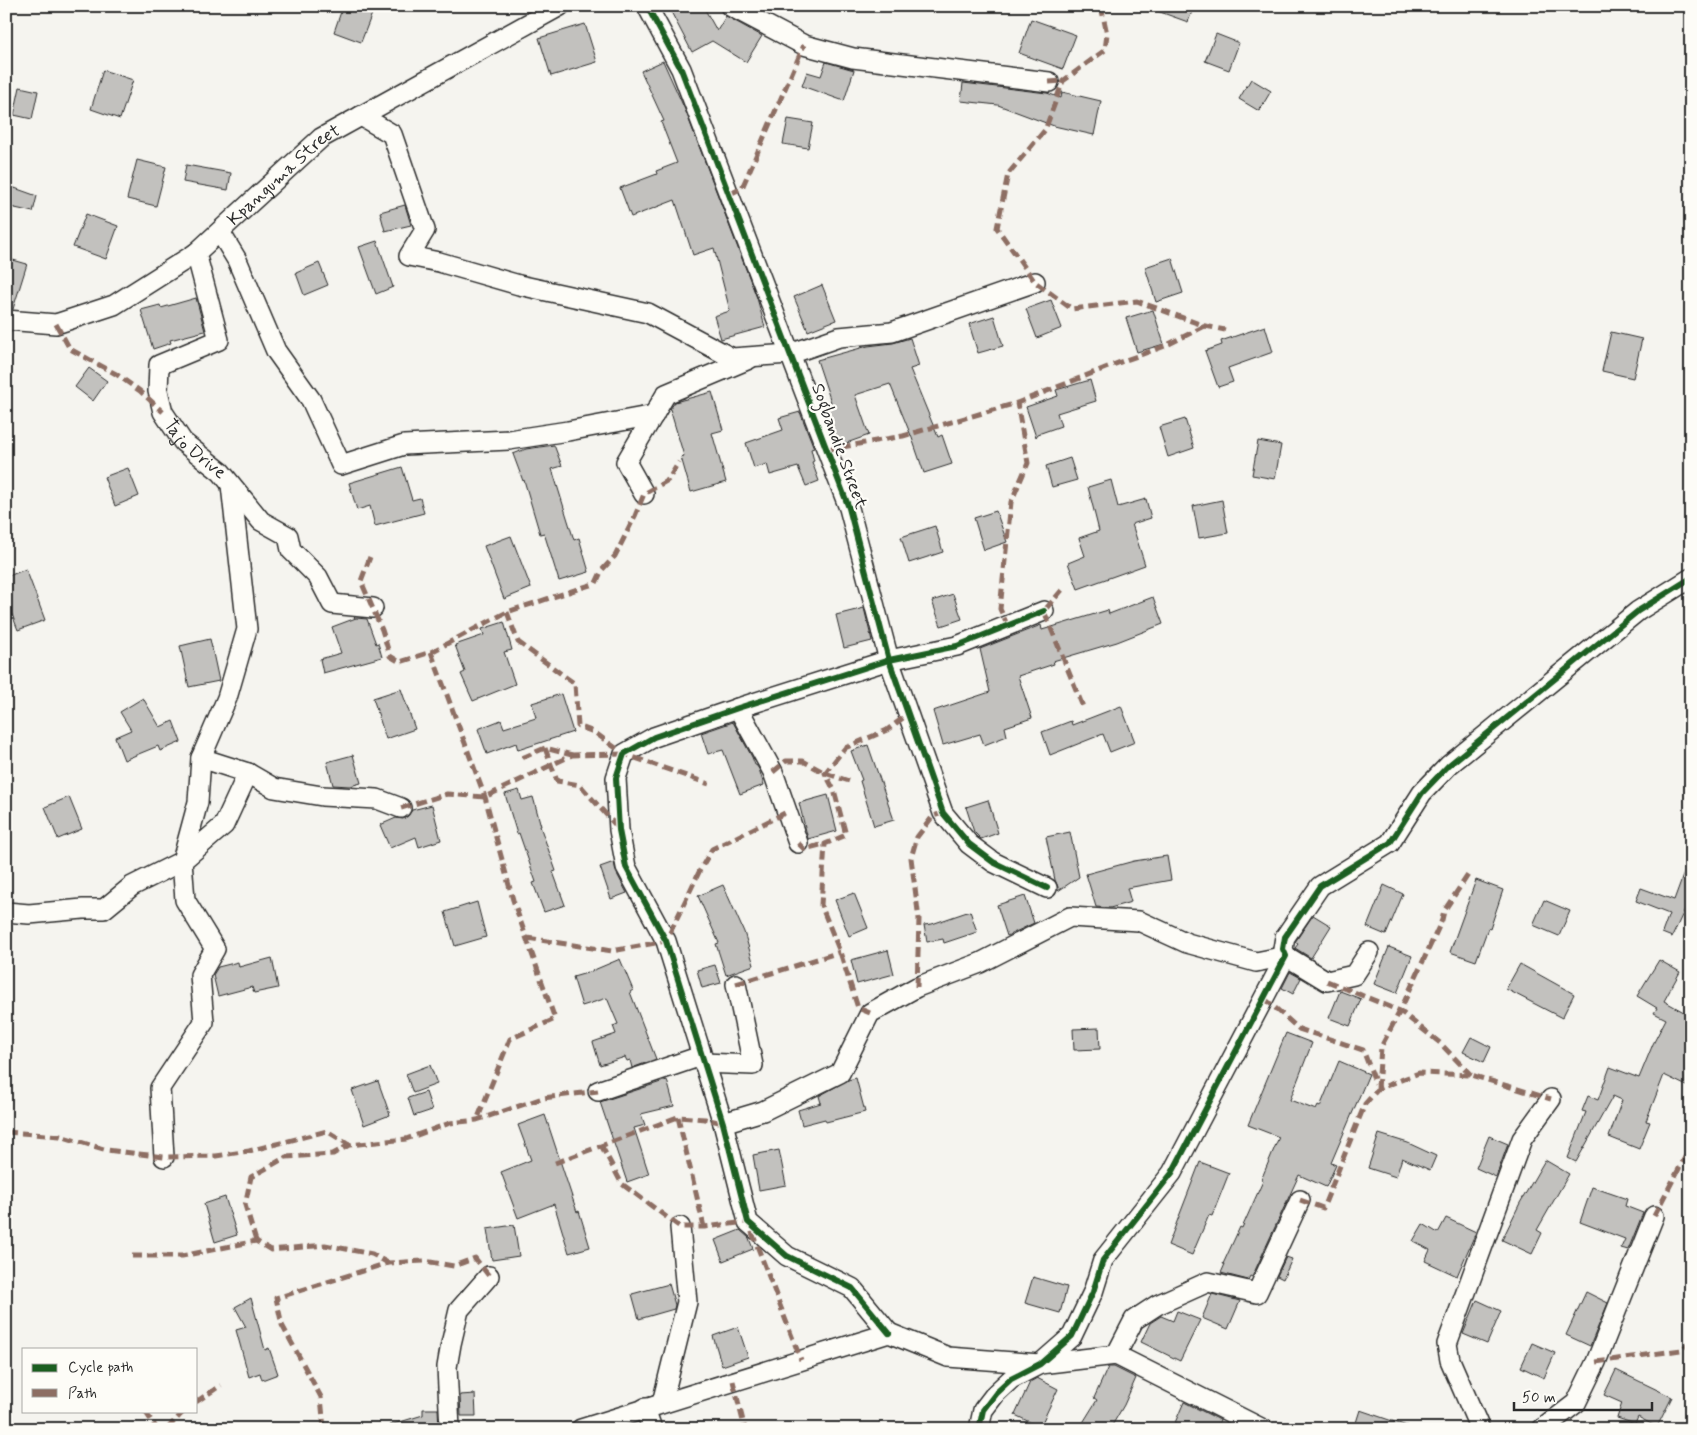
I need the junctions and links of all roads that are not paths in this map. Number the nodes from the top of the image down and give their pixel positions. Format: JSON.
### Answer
{"nodes":[{"id":1,"x":560,"y":6,"type":"edge"},
{"id":2,"x":647,"y":6,"type":"edge"},
{"id":3,"x":730,"y":6,"type":"edge"},
{"id":4,"x":1049,"y":82,"type":"dead end"},
{"id":5,"x":361,"y":116,"type":"junction"},
{"id":6,"x":220,"y":232,"type":"junction"},
{"id":7,"x":196,"y":253,"type":"junction"},
{"id":8,"x":1035,"y":282,"type":"dead end"},
{"id":9,"x":6,"y":320,"type":"edge"},
{"id":10,"x":790,"y":354,"type":"junction"},
{"id":11,"x":758,"y":356,"type":"junction"},
{"id":12,"x":654,"y":415,"type":"junction"},
{"id":13,"x":232,"y":486,"type":"junction"},
{"id":14,"x":644,"y":494,"type":"dead end"},
{"id":15,"x":1691,"y":578,"type":"edge"},
{"id":16,"x":373,"y":608,"type":"dead end"},
{"id":17,"x":1044,"y":611,"type":"dead end"},
{"id":18,"x":889,"y":660,"type":"junction"},
{"id":19,"x":738,"y":708,"type":"junction"},
{"id":20,"x":201,"y":758,"type":"junction"},
{"id":21,"x":248,"y":773,"type":"junction"},
{"id":22,"x":401,"y":808,"type":"dead end"},
{"id":23,"x":798,"y":843,"type":"dead end"},
{"id":24,"x":182,"y":861,"type":"junction"},
{"id":25,"x":1047,"y":888,"type":"dead end"},
{"id":26,"x":6,"y":912,"type":"edge"},
{"id":27,"x":1369,"y":952,"type":"dead end"},
{"id":28,"x":1286,"y":956,"type":"junction"},
{"id":29,"x":736,"y":984,"type":"dead end"},
{"id":30,"x":702,"y":1059,"type":"junction"},
{"id":31,"x":598,"y":1091,"type":"dead end"},
{"id":32,"x":1551,"y":1099,"type":"dead end"},
{"id":33,"x":723,"y":1123,"type":"junction"},
{"id":34,"x":164,"y":1157,"type":"dead end"},
{"id":35,"x":1300,"y":1200,"type":"dead end"},
{"id":36,"x":1654,"y":1216,"type":"dead end"},
{"id":37,"x":680,"y":1227,"type":"dead end"},
{"id":38,"x":489,"y":1276,"type":"dead end"},
{"id":39,"x":889,"y":1333,"type":"junction"},
{"id":40,"x":1116,"y":1355,"type":"junction"},
{"id":41,"x":1040,"y":1364,"type":"junction"},
{"id":42,"x":653,"y":1405,"type":"junction"},
{"id":43,"x":1239,"y":1423,"type":"edge"},
{"id":44,"x":450,"y":1429,"type":"edge"},
{"id":45,"x":581,"y":1429,"type":"edge"},
{"id":46,"x":652,"y":1429,"type":"edge"},
{"id":47,"x":979,"y":1429,"type":"edge"},
{"id":48,"x":1263,"y":1429,"type":"edge"},
{"id":49,"x":1480,"y":1429,"type":"edge"},
{"id":50,"x":1542,"y":1429,"type":"edge"}],
"edges":[{"from":1,"to":5,"type":"street","name":"Kpanguma Street"},
{"from":2,"to":10,"type":"street","name":"Sogbandie Street"},
{"from":3,"to":4,"type":"street"},
{"from":5,"to":6,"type":"street","name":"Kpanguma Street"},
{"from":5,"to":11,"type":"street"},
{"from":6,"to":7,"type":"street","name":"Kpanguma Street"},
{"from":6,"to":12,"type":"street"},
{"from":7,"to":9,"type":"street","name":"Kpanguma Street"},
{"from":7,"to":13,"type":"street","name":"Tajo Drive"},
{"from":8,"to":10,"type":"street"},
{"from":10,"to":11,"type":"street"},
{"from":10,"to":18,"type":"street","name":"Sogbandie Street"},
{"from":11,"to":12,"type":"street"},
{"from":12,"to":14,"type":"street"},
{"from":13,"to":16,"type":"street","name":"Tajo Drive"},
{"from":13,"to":20,"type":"street"},
{"from":15,"to":28,"type":"street"},
{"from":17,"to":18,"type":"street"},
{"from":18,"to":19,"type":"street"},
{"from":18,"to":25,"type":"street","name":"Sogbandie Street"},
{"from":19,"to":23,"type":"street"},
{"from":19,"to":30,"type":"street"},
{"from":20,"to":21,"type":"street"},
{"from":20,"to":24,"type":"street"},
{"from":21,"to":22,"type":"street"},
{"from":21,"to":24,"type":"street"},
{"from":24,"to":26,"type":"street"},
{"from":24,"to":34,"type":"street"},
{"from":27,"to":28,"type":"street"},
{"from":28,"to":33,"type":"street"},
{"from":28,"to":41,"type":"street"},
{"from":29,"to":30,"type":"street"},
{"from":30,"to":31,"type":"street"},
{"from":30,"to":33,"type":"street"},
{"from":32,"to":49,"type":"street"},
{"from":33,"to":39,"type":"street"},
{"from":35,"to":40,"type":"street"},
{"from":36,"to":50,"type":"street"},
{"from":37,"to":42,"type":"street"},
{"from":38,"to":44,"type":"street"},
{"from":39,"to":41,"type":"street"},
{"from":39,"to":42,"type":"street"},
{"from":40,"to":41,"type":"street"},
{"from":40,"to":43,"type":"street"},
{"from":41,"to":47,"type":"street"},
{"from":42,"to":45,"type":"street"},
{"from":42,"to":46,"type":"street"},
{"from":43,"to":48,"type":"street"}]}
